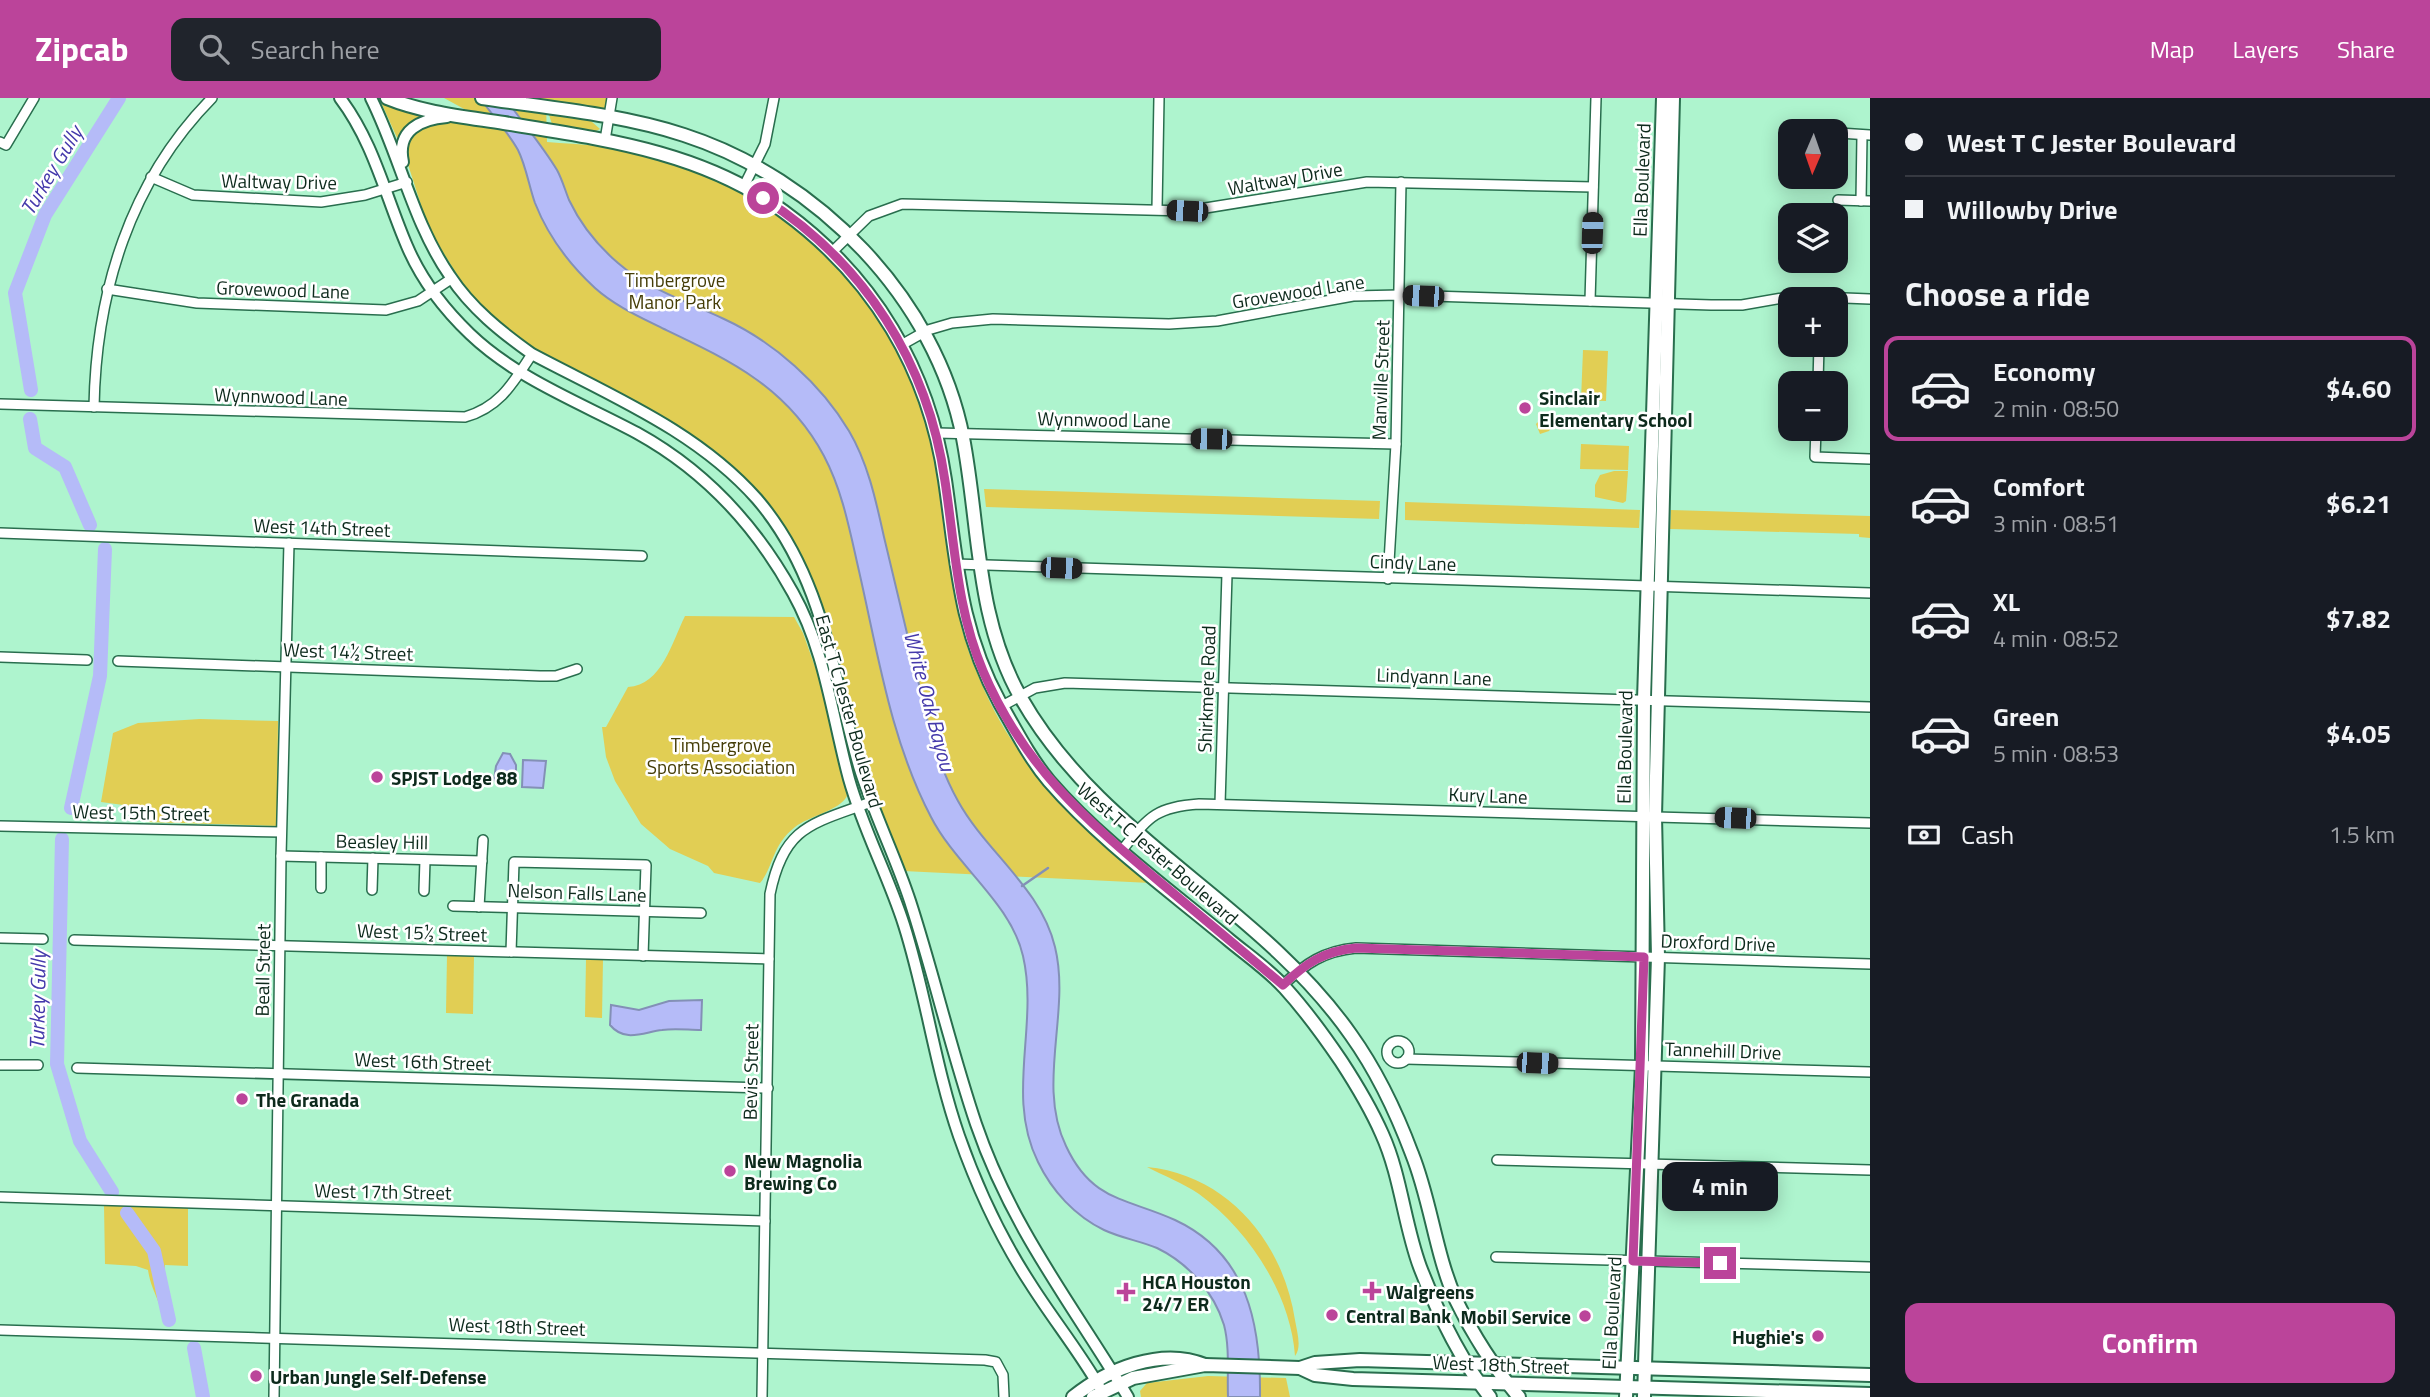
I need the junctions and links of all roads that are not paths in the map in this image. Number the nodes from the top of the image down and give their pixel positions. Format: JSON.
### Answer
{"nodes":[{"id":1,"x":34,"y":98,"type":"edge"},
{"id":2,"x":212,"y":98,"type":"edge"},
{"id":3,"x":340,"y":98,"type":"edge"},
{"id":4,"x":371,"y":98,"type":"edge"},
{"id":5,"x":387,"y":98,"type":"edge"},
{"id":6,"x":482,"y":98,"type":"edge"},
{"id":7,"x":612,"y":98,"type":"edge"},
{"id":8,"x":774,"y":98,"type":"edge"},
{"id":9,"x":1159,"y":98,"type":"edge"},
{"id":10,"x":1596,"y":98,"type":"edge"},
{"id":11,"x":1663,"y":98,"type":"edge"},
{"id":12,"x":1673,"y":98,"type":"edge"},
{"id":13,"x":461,"y":116,"type":"junction"},
{"id":14,"x":609,"y":118,"type":"junction"},
{"id":15,"x":1848,"y":134,"type":"edge"},
{"id":16,"x":1866,"y":135,"type":"edge"},
{"id":17,"x":605,"y":140,"type":"junction"},
{"id":18,"x":0,"y":142,"type":"edge"},
{"id":19,"x":754,"y":165,"type":"junction"},
{"id":20,"x":151,"y":177,"type":"junction"},
{"id":21,"x":407,"y":182,"type":"junction"},
{"id":22,"x":1401,"y":182,"type":"junction"},
{"id":23,"x":744,"y":186,"type":"junction"},
{"id":24,"x":1593,"y":187,"type":"junction"},
{"id":25,"x":386,"y":188,"type":"junction"},
{"id":26,"x":1838,"y":200,"type":"dead end"},
{"id":27,"x":1865,"y":201,"type":"edge"},
{"id":28,"x":1157,"y":209,"type":"junction"},
{"id":29,"x":848,"y":236,"type":"junction"},
{"id":30,"x":832,"y":252,"type":"junction"},
{"id":31,"x":451,"y":279,"type":"junction"},
{"id":32,"x":107,"y":289,"type":"junction"},
{"id":33,"x":434,"y":292,"type":"junction"},
{"id":34,"x":1400,"y":295,"type":"junction"},
{"id":35,"x":1778,"y":299,"type":"edge"},
{"id":36,"x":1848,"y":299,"type":"edge"},
{"id":37,"x":1870,"y":299,"type":"edge"},
{"id":38,"x":1590,"y":301,"type":"junction"},
{"id":39,"x":1661,"y":303,"type":"junction"},
{"id":40,"x":923,"y":333,"type":"junction"},
{"id":41,"x":903,"y":344,"type":"junction"},
{"id":42,"x":532,"y":354,"type":"junction"},
{"id":43,"x":520,"y":372,"type":"junction"},
{"id":44,"x":0,"y":404,"type":"edge"},
{"id":45,"x":94,"y":407,"type":"junction"},
{"id":46,"x":937,"y":433,"type":"junction"},
{"id":47,"x":962,"y":433,"type":"junction"},
{"id":48,"x":1816,"y":441,"type":"edge"},
{"id":49,"x":1396,"y":444,"type":"junction"},
{"id":50,"x":1870,"y":459,"type":"edge"},
{"id":51,"x":759,"y":502,"type":"junction"},
{"id":52,"x":740,"y":516,"type":"junction"},
{"id":53,"x":0,"y":533,"type":"edge"},
{"id":54,"x":289,"y":543,"type":"junction"},
{"id":55,"x":642,"y":556,"type":"dead end"},
{"id":56,"x":955,"y":565,"type":"junction"},
{"id":57,"x":978,"y":565,"type":"junction"},
{"id":58,"x":1227,"y":574,"type":"junction"},
{"id":59,"x":1388,"y":579,"type":"junction"},
{"id":60,"x":1654,"y":587,"type":"junction"},
{"id":61,"x":1870,"y":593,"type":"edge"},
{"id":62,"x":0,"y":657,"type":"edge"},
{"id":63,"x":87,"y":660,"type":"dead end"},
{"id":64,"x":118,"y":661,"type":"dead end"},
{"id":65,"x":287,"y":666,"type":"junction"},
{"id":66,"x":577,"y":669,"type":"dead end"},
{"id":67,"x":1223,"y":688,"type":"junction"},
{"id":68,"x":1019,"y":696,"type":"junction"},
{"id":69,"x":1644,"y":700,"type":"junction"},
{"id":70,"x":1659,"y":700,"type":"junction"},
{"id":71,"x":1002,"y":706,"type":"junction"},
{"id":72,"x":1870,"y":707,"type":"edge"},
{"id":73,"x":871,"y":802,"type":"junction"},
{"id":74,"x":1220,"y":804,"type":"junction"},
{"id":75,"x":858,"y":807,"type":"junction"},
{"id":76,"x":1648,"y":816,"type":"junction"},
{"id":77,"x":1870,"y":823,"type":"edge"},
{"id":78,"x":0,"y":826,"type":"edge"},
{"id":79,"x":281,"y":832,"type":"junction"},
{"id":80,"x":1136,"y":832,"type":"junction"},
{"id":81,"x":482,"y":840,"type":"dead end"},
{"id":82,"x":1122,"y":850,"type":"junction"},
{"id":83,"x":281,"y":856,"type":"junction"},
{"id":84,"x":321,"y":857,"type":"junction"},
{"id":85,"x":373,"y":858,"type":"junction"},
{"id":86,"x":425,"y":860,"type":"junction"},
{"id":87,"x":482,"y":861,"type":"junction"},
{"id":88,"x":321,"y":888,"type":"dead end"},
{"id":89,"x":372,"y":890,"type":"dead end"},
{"id":90,"x":424,"y":891,"type":"dead end"},
{"id":91,"x":453,"y":906,"type":"dead end"},
{"id":92,"x":480,"y":907,"type":"junction"},
{"id":93,"x":513,"y":908,"type":"junction"},
{"id":94,"x":645,"y":911,"type":"junction"},
{"id":95,"x":701,"y":913,"type":"dead end"},
{"id":96,"x":0,"y":938,"type":"edge"},
{"id":97,"x":43,"y":939,"type":"dead end"},
{"id":98,"x":74,"y":940,"type":"dead end"},
{"id":99,"x":279,"y":946,"type":"junction"},
{"id":100,"x":924,"y":949,"type":"junction"},
{"id":101,"x":511,"y":952,"type":"junction"},
{"id":102,"x":911,"y":952,"type":"junction"},
{"id":103,"x":643,"y":956,"type":"junction"},
{"id":104,"x":1651,"y":957,"type":"junction"},
{"id":105,"x":769,"y":959,"type":"junction"},
{"id":106,"x":1870,"y":964,"type":"edge"},
{"id":107,"x":1298,"y":971,"type":"junction"},
{"id":108,"x":1283,"y":985,"type":"junction"},
{"id":109,"x":1406,"y":1059,"type":"dead end"},
{"id":110,"x":0,"y":1065,"type":"edge"},
{"id":111,"x":38,"y":1065,"type":"dead end"},
{"id":112,"x":1648,"y":1066,"type":"junction"},
{"id":113,"x":77,"y":1068,"type":"dead end"},
{"id":114,"x":1870,"y":1072,"type":"edge"},
{"id":115,"x":278,"y":1074,"type":"junction"},
{"id":116,"x":768,"y":1088,"type":"junction"},
{"id":117,"x":965,"y":1092,"type":"junction"},
{"id":118,"x":1385,"y":1096,"type":"junction"},
{"id":119,"x":947,"y":1098,"type":"junction"},
{"id":120,"x":1366,"y":1102,"type":"junction"},
{"id":121,"x":1497,"y":1160,"type":"dead end"},
{"id":122,"x":1643,"y":1164,"type":"junction"},
{"id":123,"x":1870,"y":1170,"type":"edge"},
{"id":124,"x":0,"y":1197,"type":"edge"},
{"id":125,"x":275,"y":1205,"type":"junction"},
{"id":126,"x":1015,"y":1217,"type":"junction"},
{"id":127,"x":993,"y":1219,"type":"junction"},
{"id":128,"x":765,"y":1221,"type":"junction"},
{"id":129,"x":1439,"y":1252,"type":"junction"},
{"id":130,"x":1496,"y":1257,"type":"dead end"},
{"id":131,"x":1418,"y":1259,"type":"junction"},
{"id":132,"x":1640,"y":1261,"type":"junction"},
{"id":133,"x":1870,"y":1267,"type":"edge"},
{"id":134,"x":0,"y":1329,"type":"edge"},
{"id":135,"x":273,"y":1338,"type":"junction"},
{"id":136,"x":763,"y":1352,"type":"junction"},
{"id":137,"x":1468,"y":1363,"type":"junction"},
{"id":138,"x":1208,"y":1365,"type":"junction"},
{"id":139,"x":1493,"y":1365,"type":"junction"},
{"id":140,"x":1300,"y":1368,"type":"junction"},
{"id":141,"x":1627,"y":1369,"type":"junction"},
{"id":142,"x":1646,"y":1370,"type":"junction"},
{"id":143,"x":1113,"y":1372,"type":"junction"},
{"id":144,"x":1785,"y":1373,"type":"junction"},
{"id":145,"x":1870,"y":1375,"type":"edge"},
{"id":146,"x":1478,"y":1383,"type":"junction"},
{"id":147,"x":1120,"y":1384,"type":"junction"},
{"id":148,"x":1508,"y":1384,"type":"junction"},
{"id":149,"x":1099,"y":1392,"type":"edge"},
{"id":150,"x":1626,"y":1392,"type":"edge"},
{"id":151,"x":1644,"y":1392,"type":"edge"},
{"id":152,"x":1784,"y":1392,"type":"junction"},
{"id":153,"x":1870,"y":1394,"type":"edge"},
{"id":154,"x":274,"y":1397,"type":"edge"},
{"id":155,"x":762,"y":1397,"type":"edge"},
{"id":156,"x":1004,"y":1397,"type":"edge"},
{"id":157,"x":1073,"y":1397,"type":"edge"},
{"id":158,"x":1128,"y":1397,"type":"edge"},
{"id":159,"x":1490,"y":1397,"type":"edge"},
{"id":160,"x":1519,"y":1397,"type":"edge"}],
"edges":[{"from":1,"to":18,"type":"street"},
{"from":2,"to":20,"type":"street"},
{"from":3,"to":25,"type":"street","name":"East T C Jester Boulevard"},
{"from":4,"to":21,"type":"street","name":"East T C Jester Boulevard"},
{"from":5,"to":13,"type":"main road","name":"West T C Jester Boulevard"},
{"from":6,"to":14,"type":"main road","name":"West T C Jester Boulevard"},
{"from":7,"to":14,"type":"street"},
{"from":8,"to":19,"type":"street"},
{"from":9,"to":28,"type":"street"},
{"from":10,"to":24,"type":"street"},
{"from":11,"to":39,"type":"main road","name":"Ella Boulevard"},
{"from":12,"to":39,"type":"main road","name":"Ella Boulevard"},
{"from":13,"to":17,"type":"main road","name":"West T C Jester Boulevard"},
{"from":13,"to":21,"type":"street"},
{"from":14,"to":17,"type":"street"},
{"from":14,"to":19,"type":"main road","name":"West T C Jester Boulevard"},
{"from":15,"to":16,"type":"street"},
{"from":16,"to":27,"type":"street"},
{"from":17,"to":23,"type":"main road","name":"West T C Jester Boulevard"},
{"from":19,"to":23,"type":"street"},
{"from":19,"to":29,"type":"main road","name":"West T C Jester Boulevard"},
{"from":20,"to":25,"type":"street","name":"Waltway Drive"},
{"from":20,"to":32,"type":"street"},
{"from":21,"to":25,"type":"street","name":"Waltway Drive"},
{"from":21,"to":31,"type":"street","name":"East T C Jester Boulevard"},
{"from":22,"to":24,"type":"street","name":"Waltway Drive"},
{"from":22,"to":28,"type":"street","name":"Waltway Drive"},
{"from":22,"to":34,"type":"street","name":"Manville Street"},
{"from":23,"to":30,"type":"main road","name":"West T C Jester Boulevard"},
{"from":24,"to":38,"type":"street"},
{"from":25,"to":33,"type":"street","name":"East T C Jester Boulevard"},
{"from":26,"to":27,"type":"street"},
{"from":28,"to":29,"type":"street","name":"Waltway Drive"},
{"from":29,"to":30,"type":"street","name":"Waltway Drive"},
{"from":29,"to":40,"type":"main road","name":"West T C Jester Boulevard"},
{"from":30,"to":41,"type":"main road","name":"West T C Jester Boulevard"},
{"from":31,"to":33,"type":"street","name":"Grovewood Lane"},
{"from":31,"to":42,"type":"street","name":"East T C Jester Boulevard"},
{"from":32,"to":33,"type":"street","name":"Grovewood Lane"},
{"from":32,"to":45,"type":"street"},
{"from":33,"to":43,"type":"street","name":"East T C Jester Boulevard"},
{"from":34,"to":38,"type":"street","name":"Grovewood Lane"},
{"from":34,"to":40,"type":"street","name":"Grovewood Lane"},
{"from":34,"to":49,"type":"street","name":"Manville Street"},
{"from":35,"to":39,"type":"street","name":"Grovewood Lane"},
{"from":36,"to":37,"type":"street","name":"Grovewood Lane"},
{"from":38,"to":39,"type":"street","name":"Grovewood Lane"},
{"from":39,"to":60,"type":"main road","name":"Ella Boulevard"},
{"from":40,"to":41,"type":"street","name":"Grovewood Lane"},
{"from":40,"to":47,"type":"main road","name":"West T C Jester Boulevard"},
{"from":41,"to":46,"type":"main road","name":"West T C Jester Boulevard"},
{"from":42,"to":43,"type":"street","name":"Wynnwood Lane"},
{"from":42,"to":51,"type":"street","name":"East T C Jester Boulevard"},
{"from":43,"to":45,"type":"street","name":"Wynnwood Lane"},
{"from":43,"to":52,"type":"street","name":"East T C Jester Boulevard"},
{"from":44,"to":45,"type":"street","name":"Wynnwood Lane"},
{"from":46,"to":47,"type":"street","name":"Wynnwood Lane"},
{"from":46,"to":56,"type":"main road","name":"West T C Jester Boulevard"},
{"from":47,"to":49,"type":"street","name":"Wynnwood Lane"},
{"from":47,"to":57,"type":"main road","name":"West T C Jester Boulevard"},
{"from":48,"to":50,"type":"street"},
{"from":49,"to":59,"type":"street","name":"Manville Street"},
{"from":51,"to":52,"type":"street"},
{"from":51,"to":73,"type":"street","name":"East T C Jester Boulevard"},
{"from":52,"to":75,"type":"street","name":"East T C Jester Boulevard"},
{"from":53,"to":54,"type":"street","name":"West 14th Street"},
{"from":54,"to":55,"type":"street","name":"West 14th Street"},
{"from":54,"to":65,"type":"street","name":"Beall Street"},
{"from":56,"to":57,"type":"street","name":"Cindy Lane"},
{"from":56,"to":71,"type":"main road","name":"West T C Jester Boulevard"},
{"from":57,"to":58,"type":"street","name":"Cindy Lane"},
{"from":57,"to":68,"type":"main road","name":"West T C Jester Boulevard"},
{"from":58,"to":59,"type":"street","name":"Cindy Lane"},
{"from":58,"to":67,"type":"street","name":"Shirkmere Road"},
{"from":59,"to":60,"type":"street","name":"Cindy Lane"},
{"from":60,"to":61,"type":"street","name":"Cindy Lane"},
{"from":60,"to":69,"type":"main road","name":"Ella Boulevard"},
{"from":60,"to":70,"type":"main road","name":"Ella Boulevard"},
{"from":62,"to":63,"type":"street"},
{"from":64,"to":65,"type":"street","name":"West 14½ Street"},
{"from":65,"to":66,"type":"street","name":"West 14½ Street"},
{"from":65,"to":79,"type":"street","name":"Beall Street"},
{"from":67,"to":68,"type":"street","name":"Lindyann Lane"},
{"from":67,"to":69,"type":"street","name":"Lindyann Lane"},
{"from":67,"to":74,"type":"street","name":"Shirkmere Road"},
{"from":68,"to":71,"type":"street","name":"Lindyann Lane"},
{"from":68,"to":80,"type":"main road","name":"West T C Jester Boulevard"},
{"from":69,"to":70,"type":"street","name":"Lindyann Lane"},
{"from":69,"to":76,"type":"main road","name":"Ella Boulevard"},
{"from":70,"to":72,"type":"street","name":"Lindyann Lane"},
{"from":70,"to":76,"type":"main road","name":"Ella Boulevard"},
{"from":71,"to":82,"type":"main road","name":"West T C Jester Boulevard"},
{"from":73,"to":75,"type":"street","name":"Bevis Street"},
{"from":73,"to":100,"type":"street","name":"East T C Jester Boulevard"},
{"from":74,"to":76,"type":"street","name":"Kury Lane"},
{"from":74,"to":80,"type":"street","name":"Kury Lane"},
{"from":75,"to":102,"type":"street","name":"East T C Jester Boulevard"},
{"from":75,"to":105,"type":"street","name":"Bevis Street"},
{"from":76,"to":77,"type":"street","name":"Kury Lane"},
{"from":76,"to":104,"type":"main road","name":"Ella Boulevard"},
{"from":78,"to":79,"type":"street","name":"West 15th Street"},
{"from":79,"to":83,"type":"street","name":"Beall Street"},
{"from":80,"to":82,"type":"street","name":"Kury Lane"},
{"from":80,"to":107,"type":"main road","name":"West T C Jester Boulevard"},
{"from":81,"to":87,"type":"street"},
{"from":82,"to":108,"type":"main road","name":"West T C Jester Boulevard"},
{"from":83,"to":84,"type":"street","name":"Beasley Hill"},
{"from":83,"to":99,"type":"street","name":"Beall Street"},
{"from":84,"to":85,"type":"street","name":"Beasley Hill"},
{"from":84,"to":88,"type":"street"},
{"from":85,"to":86,"type":"street","name":"Beasley Hill"},
{"from":85,"to":89,"type":"street"},
{"from":86,"to":87,"type":"street","name":"Beasley Hill"},
{"from":86,"to":90,"type":"street"},
{"from":87,"to":92,"type":"street"},
{"from":91,"to":92,"type":"street","name":"Nelson Falls Lane"},
{"from":92,"to":93,"type":"street","name":"Nelson Falls Lane"},
{"from":93,"to":94,"type":"street","name":"Nelson Falls Lane"},
{"from":93,"to":94,"type":"street"},
{"from":93,"to":101,"type":"street"},
{"from":94,"to":95,"type":"street","name":"Nelson Falls Lane"},
{"from":94,"to":103,"type":"street"},
{"from":96,"to":97,"type":"street"},
{"from":98,"to":99,"type":"street","name":"West 15½ Street"},
{"from":99,"to":101,"type":"street","name":"West 15½ Street"},
{"from":99,"to":115,"type":"street","name":"Beall Street"},
{"from":100,"to":102,"type":"street"},
{"from":100,"to":117,"type":"street","name":"East T C Jester Boulevard"},
{"from":101,"to":103,"type":"street","name":"West 15½ Street"},
{"from":102,"to":119,"type":"street","name":"East T C Jester Boulevard"},
{"from":103,"to":105,"type":"street","name":"West 15½ Street"},
{"from":104,"to":106,"type":"street","name":"Droxford Drive"},
{"from":104,"to":107,"type":"street","name":"Droxford Drive"},
{"from":104,"to":112,"type":"main road","name":"Ella Boulevard"},
{"from":105,"to":116,"type":"street","name":"Bevis Street"},
{"from":107,"to":108,"type":"street","name":"Droxford Drive"},
{"from":107,"to":118,"type":"main road","name":"West T C Jester Boulevard"},
{"from":108,"to":120,"type":"main road","name":"West T C Jester Boulevard"},
{"from":109,"to":112,"type":"street","name":"Tannehill Drive"},
{"from":110,"to":111,"type":"street"},
{"from":112,"to":114,"type":"street","name":"Tannehill Drive"},
{"from":112,"to":122,"type":"main road","name":"Ella Boulevard"},
{"from":113,"to":115,"type":"street","name":"West 16th Street"},
{"from":115,"to":116,"type":"street","name":"West 16th Street"},
{"from":115,"to":125,"type":"street","name":"Beall Street"},
{"from":116,"to":128,"type":"street","name":"Bevis Street"},
{"from":117,"to":119,"type":"street"},
{"from":117,"to":126,"type":"street","name":"East T C Jester Boulevard"},
{"from":118,"to":120,"type":"main road"},
{"from":118,"to":129,"type":"main road","name":"West T C Jester Boulevard"},
{"from":119,"to":127,"type":"street","name":"East T C Jester Boulevard"},
{"from":120,"to":131,"type":"main road","name":"West T C Jester Boulevard"},
{"from":121,"to":122,"type":"street"},
{"from":122,"to":123,"type":"street"},
{"from":122,"to":132,"type":"main road","name":"Ella Boulevard"},
{"from":124,"to":125,"type":"street","name":"West 17th Street"},
{"from":125,"to":128,"type":"street","name":"West 17th Street"},
{"from":125,"to":135,"type":"street","name":"Beall Street"},
{"from":126,"to":127,"type":"street"},
{"from":126,"to":143,"type":"street","name":"East T C Jester Boulevard"},
{"from":127,"to":149,"type":"street","name":"East T C Jester Boulevard"},
{"from":128,"to":136,"type":"street","name":"Bevis Street"},
{"from":129,"to":131,"type":"main road"},
{"from":129,"to":139,"type":"main road","name":"West T C Jester Boulevard"},
{"from":130,"to":132,"type":"street"},
{"from":131,"to":137,"type":"main road","name":"West T C Jester Boulevard"},
{"from":132,"to":133,"type":"street"},
{"from":132,"to":141,"type":"main road","name":"Ella Boulevard"},
{"from":132,"to":142,"type":"main road","name":"Ella Boulevard"},
{"from":134,"to":135,"type":"street","name":"West 18th Street"},
{"from":135,"to":136,"type":"street","name":"West 18th Street"},
{"from":135,"to":154,"type":"street","name":"Beall Street"},
{"from":136,"to":155,"type":"street","name":"Bevis Street"},
{"from":136,"to":156,"type":"street","name":"West 18th Street"},
{"from":137,"to":139,"type":"main road","name":"West 18th Street"},
{"from":137,"to":140,"type":"main road","name":"West 18th Street"},
{"from":137,"to":146,"type":"main road","name":"West T C Jester Boulevard"},
{"from":138,"to":140,"type":"main road","name":"West 18th Street"},
{"from":138,"to":143,"type":"main road"},
{"from":138,"to":147,"type":"main road"},
{"from":139,"to":141,"type":"main road","name":"West 18th Street"},
{"from":139,"to":148,"type":"main road","name":"West T C Jester Boulevard"},
{"from":140,"to":146,"type":"main road","name":"West 18th Street"},
{"from":141,"to":142,"type":"main road","name":"West 18th Street"},
{"from":141,"to":150,"type":"main road","name":"Ella Boulevard"},
{"from":142,"to":144,"type":"main road","name":"West 18th Street"},
{"from":142,"to":151,"type":"main road","name":"Ella Boulevard"},
{"from":143,"to":147,"type":"street","name":"East T C Jester Boulevard"},
{"from":143,"to":149,"type":"main road"},
{"from":144,"to":145,"type":"main road","name":"West 18th Street"},
{"from":144,"to":152,"type":"main road"},
{"from":146,"to":148,"type":"main road","name":"West 18th Street"},
{"from":146,"to":159,"type":"main road","name":"West T C Jester Boulevard"},
{"from":147,"to":149,"type":"main road"},
{"from":147,"to":158,"type":"street","name":"East T C Jester Boulevard"},
{"from":148,"to":150,"type":"main road","name":"West 18th Street"},
{"from":148,"to":160,"type":"main road","name":"West T C Jester Boulevard"},
{"from":149,"to":157,"type":"main road"},
{"from":150,"to":151,"type":"main road","name":"West 18th Street"},
{"from":151,"to":152,"type":"main road","name":"West 18th Street"},
{"from":152,"to":153,"type":"main road","name":"West 18th Street"}]}
